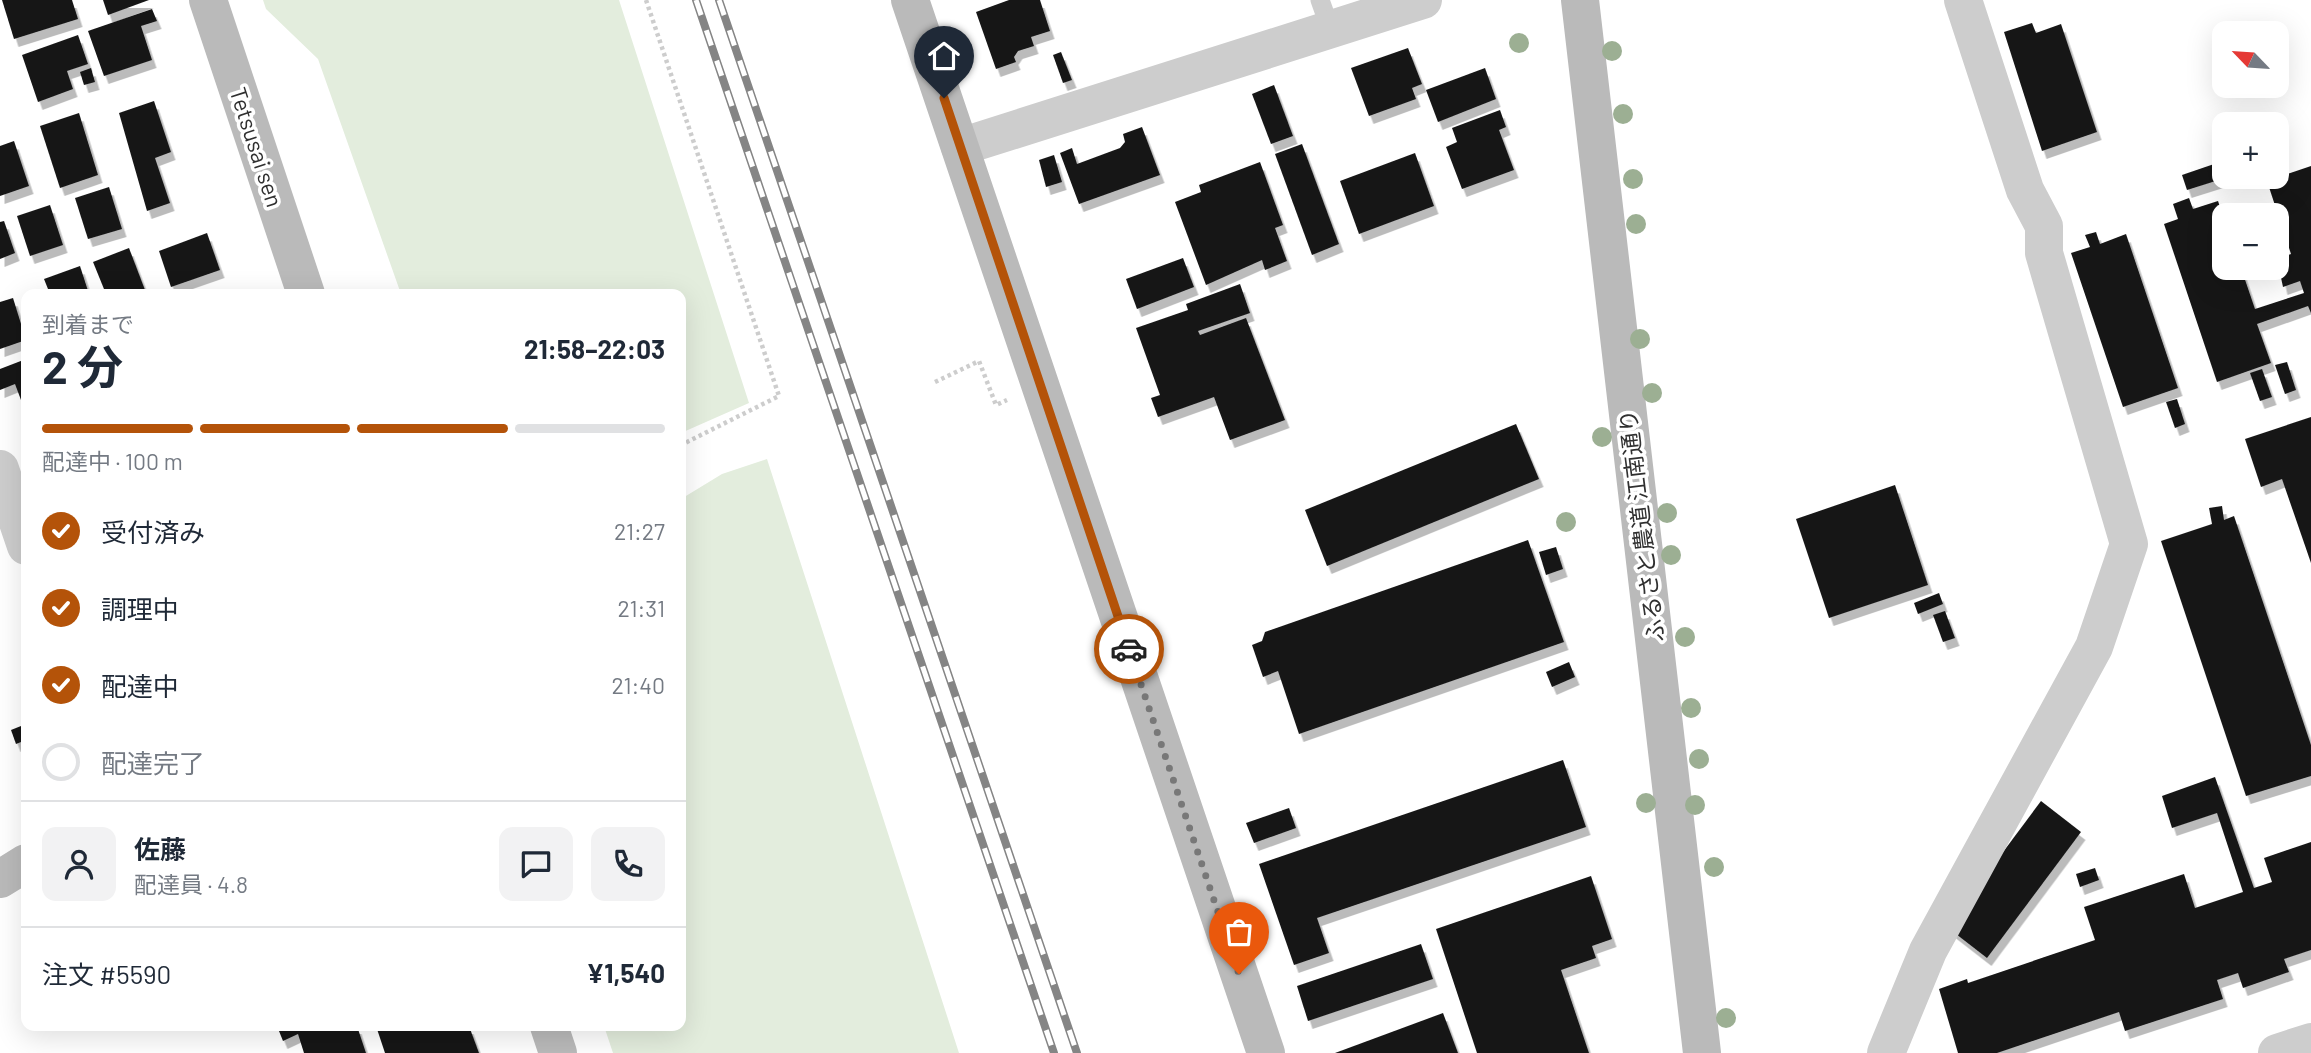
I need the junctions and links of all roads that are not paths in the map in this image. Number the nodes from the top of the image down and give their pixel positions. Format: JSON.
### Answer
{"nodes":[{"id":1,"x":208,"y":0,"type":"edge"},
{"id":2,"x":911,"y":0,"type":"edge"},
{"id":3,"x":1423,"y":0,"type":"edge"},
{"id":4,"x":1580,"y":0,"type":"edge"},
{"id":5,"x":1963,"y":0,"type":"edge"},
{"id":6,"x":1325,"y":14,"type":"edge"},
{"id":7,"x":960,"y":146,"type":"junction"},
{"id":8,"x":304,"y":289,"type":"edge"},
{"id":9,"x":0,"y":469,"type":"edge"},
{"id":10,"x":21,"y":531,"type":"edge"},
{"id":11,"x":21,"y":866,"type":"edge"},
{"id":12,"x":0,"y":879,"type":"edge"},
{"id":13,"x":551,"y":1031,"type":"edge"},
{"id":14,"x":2311,"y":1042,"type":"edge"},
{"id":15,"x":558,"y":1053,"type":"edge"},
{"id":16,"x":1266,"y":1053,"type":"edge"},
{"id":17,"x":1702,"y":1053,"type":"edge"},
{"id":18,"x":1886,"y":1053,"type":"edge"},
{"id":19,"x":2277,"y":1053,"type":"edge"}],
"edges":[{"from":1,"to":8,"type":"street","name":"Tetsusai sen"},
{"from":2,"to":7,"type":"street"},
{"from":3,"to":6,"type":"street"},
{"from":4,"to":17,"type":"street","name":"ふるさと農道 江南通り"},
{"from":5,"to":18,"type":"street"},
{"from":6,"to":7,"type":"street"},
{"from":7,"to":16,"type":"street"},
{"from":9,"to":10,"type":"street"},
{"from":11,"to":12,"type":"street"},
{"from":13,"to":15,"type":"street"},
{"from":14,"to":19,"type":"street"}]}
